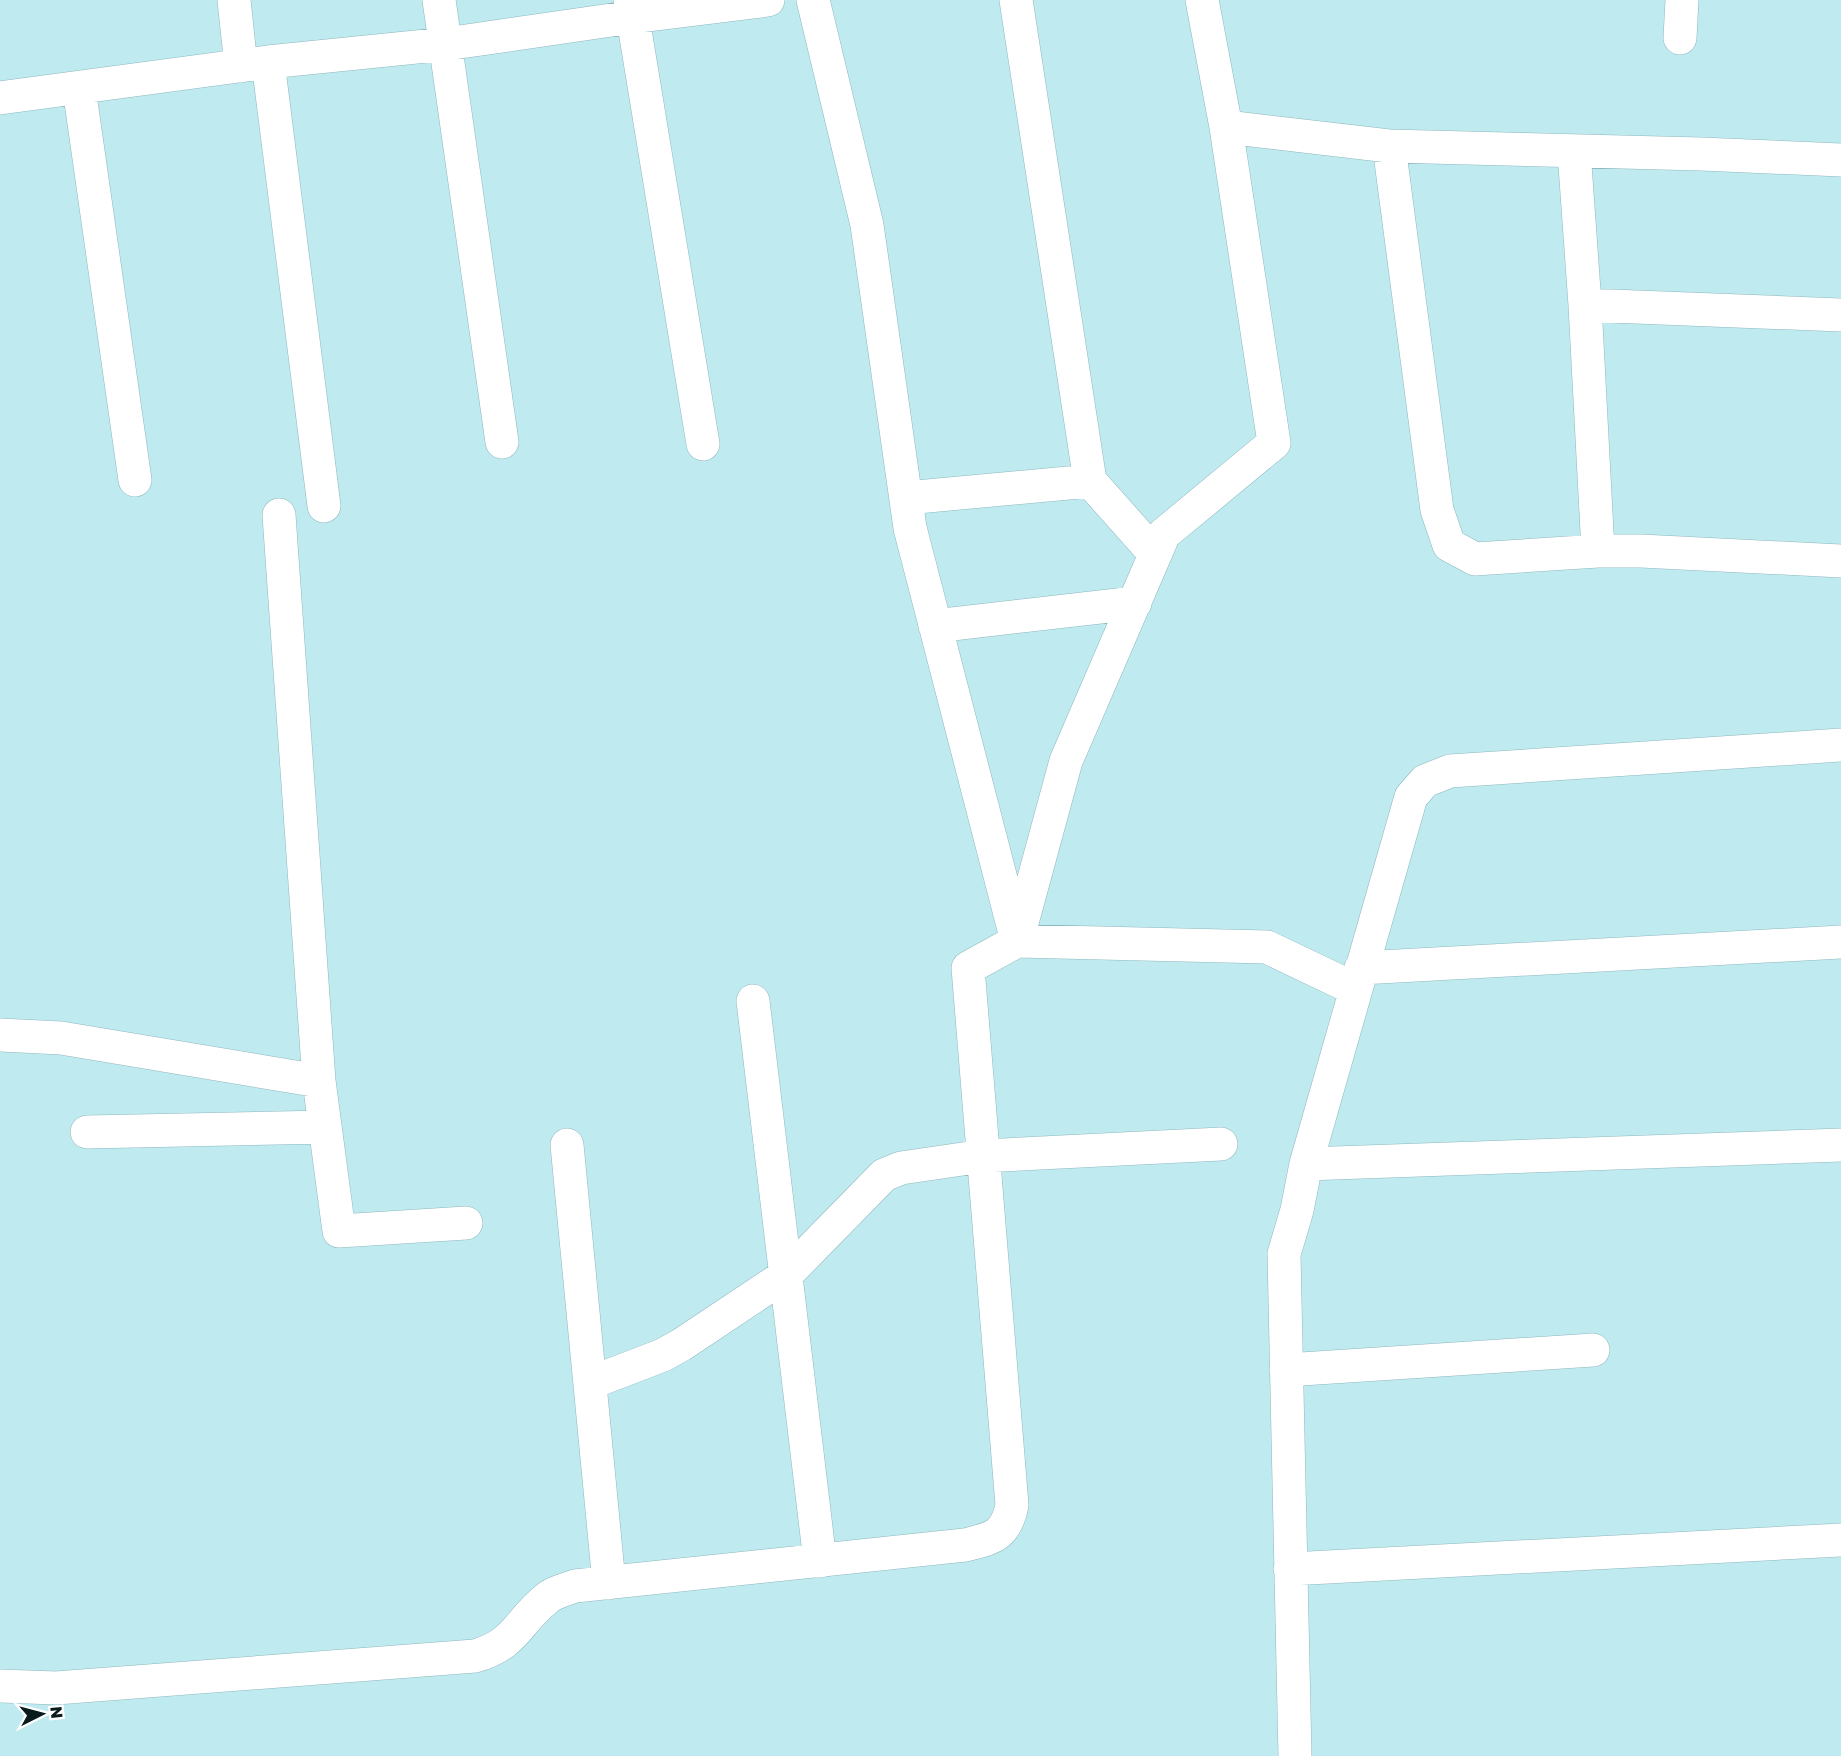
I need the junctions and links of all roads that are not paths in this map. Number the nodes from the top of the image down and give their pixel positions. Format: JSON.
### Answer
{"nodes":[{"id":1,"x":234,"y":0,"type":"edge"},
{"id":2,"x":439,"y":0,"type":"edge"},
{"id":3,"x":768,"y":0,"type":"edge"},
{"id":4,"x":813,"y":0,"type":"edge"},
{"id":5,"x":1016,"y":0,"type":"edge"},
{"id":6,"x":1202,"y":0,"type":"edge"},
{"id":7,"x":1682,"y":0,"type":"edge"},
{"id":8,"x":631,"y":9,"type":"edge"},
{"id":9,"x":1680,"y":38,"type":"dead end"},
{"id":10,"x":446,"y":44,"type":"junction"},
{"id":11,"x":255,"y":64,"type":"junction"},
{"id":12,"x":79,"y":88,"type":"junction"},
{"id":13,"x":0,"y":98,"type":"edge"},
{"id":14,"x":1226,"y":127,"type":"junction"},
{"id":15,"x":1389,"y":146,"type":"junction"},
{"id":16,"x":1574,"y":151,"type":"junction"},
{"id":17,"x":1841,"y":160,"type":"edge"},
{"id":18,"x":1585,"y":305,"type":"junction"},
{"id":19,"x":1841,"y":315,"type":"edge"},
{"id":20,"x":502,"y":442,"type":"dead end"},
{"id":21,"x":703,"y":444,"type":"dead end"},
{"id":22,"x":135,"y":480,"type":"dead end"},
{"id":23,"x":1090,"y":481,"type":"junction"},
{"id":24,"x":906,"y":498,"type":"junction"},
{"id":25,"x":324,"y":506,"type":"dead end"},
{"id":26,"x":279,"y":515,"type":"dead end"},
{"id":27,"x":1598,"y":551,"type":"junction"},
{"id":28,"x":1155,"y":554,"type":"junction"},
{"id":29,"x":1841,"y":561,"type":"edge"},
{"id":30,"x":1134,"y":603,"type":"junction"},
{"id":31,"x":935,"y":626,"type":"junction"},
{"id":32,"x":1841,"y":745,"type":"edge"},
{"id":33,"x":1017,"y":941,"type":"junction"},
{"id":34,"x":1841,"y":942,"type":"edge"},
{"id":35,"x":1358,"y":979,"type":"junction"},
{"id":36,"x":753,"y":1001,"type":"dead end"},
{"id":37,"x":0,"y":1035,"type":"edge"},
{"id":38,"x":319,"y":1081,"type":"junction"},
{"id":39,"x":325,"y":1127,"type":"junction"},
{"id":40,"x":87,"y":1132,"type":"dead end"},
{"id":41,"x":1221,"y":1144,"type":"dead end"},
{"id":42,"x":567,"y":1145,"type":"dead end"},
{"id":43,"x":1841,"y":1145,"type":"edge"},
{"id":44,"x":983,"y":1156,"type":"junction"},
{"id":45,"x":1306,"y":1164,"type":"junction"},
{"id":46,"x":466,"y":1223,"type":"dead end"},
{"id":47,"x":786,"y":1275,"type":"junction"},
{"id":48,"x":1593,"y":1350,"type":"dead end"},
{"id":49,"x":1286,"y":1370,"type":"junction"},
{"id":50,"x":590,"y":1383,"type":"junction"},
{"id":51,"x":1841,"y":1540,"type":"edge"},
{"id":52,"x":820,"y":1561,"type":"junction"},
{"id":53,"x":1290,"y":1569,"type":"junction"},
{"id":54,"x":609,"y":1583,"type":"junction"},
{"id":55,"x":0,"y":1686,"type":"edge"},
{"id":56,"x":1295,"y":1756,"type":"edge"}],
"edges":[{"from":1,"to":11,"type":"street"},
{"from":2,"to":10,"type":"street"},
{"from":3,"to":8,"type":"street"},
{"from":4,"to":24,"type":"street"},
{"from":5,"to":23,"type":"street"},
{"from":6,"to":14,"type":"street"},
{"from":7,"to":9,"type":"street"},
{"from":8,"to":10,"type":"street"},
{"from":8,"to":21,"type":"street"},
{"from":10,"to":11,"type":"street"},
{"from":10,"to":20,"type":"street"},
{"from":11,"to":12,"type":"street"},
{"from":11,"to":25,"type":"street"},
{"from":12,"to":13,"type":"street"},
{"from":12,"to":22,"type":"street"},
{"from":14,"to":15,"type":"street"},
{"from":14,"to":28,"type":"street"},
{"from":15,"to":16,"type":"street"},
{"from":15,"to":27,"type":"street"},
{"from":16,"to":17,"type":"street"},
{"from":16,"to":18,"type":"street"},
{"from":18,"to":19,"type":"street"},
{"from":18,"to":27,"type":"street"},
{"from":23,"to":24,"type":"street"},
{"from":23,"to":28,"type":"street"},
{"from":24,"to":31,"type":"street"},
{"from":26,"to":38,"type":"street"},
{"from":27,"to":29,"type":"street"},
{"from":28,"to":30,"type":"street"},
{"from":30,"to":31,"type":"street"},
{"from":30,"to":33,"type":"street"},
{"from":31,"to":33,"type":"street"},
{"from":32,"to":35,"type":"street"},
{"from":33,"to":35,"type":"street"},
{"from":33,"to":44,"type":"street"},
{"from":34,"to":35,"type":"street"},
{"from":35,"to":45,"type":"street"},
{"from":36,"to":47,"type":"street"},
{"from":37,"to":38,"type":"street"},
{"from":38,"to":39,"type":"street"},
{"from":39,"to":40,"type":"street"},
{"from":39,"to":46,"type":"street"},
{"from":41,"to":44,"type":"street"},
{"from":42,"to":50,"type":"street"},
{"from":43,"to":45,"type":"street"},
{"from":44,"to":47,"type":"street"},
{"from":44,"to":52,"type":"street"},
{"from":45,"to":49,"type":"street"},
{"from":47,"to":50,"type":"street"},
{"from":47,"to":52,"type":"street"},
{"from":48,"to":49,"type":"street"},
{"from":49,"to":53,"type":"street"},
{"from":50,"to":54,"type":"street"},
{"from":51,"to":53,"type":"street"},
{"from":52,"to":54,"type":"street"},
{"from":53,"to":56,"type":"street"},
{"from":54,"to":55,"type":"street"}]}
